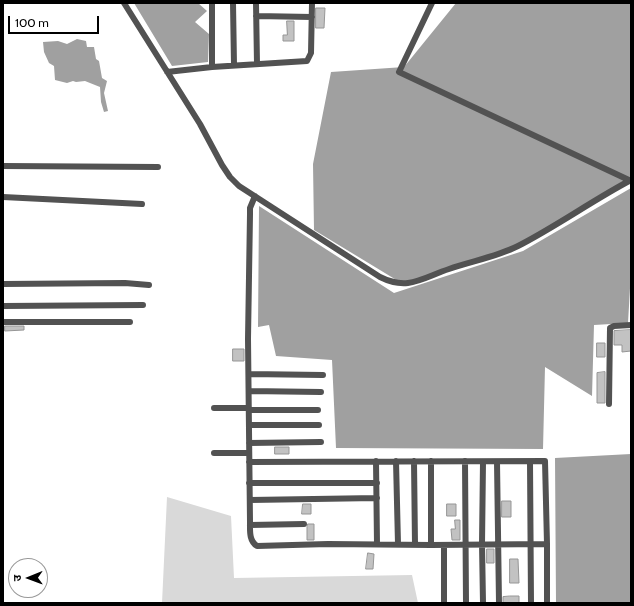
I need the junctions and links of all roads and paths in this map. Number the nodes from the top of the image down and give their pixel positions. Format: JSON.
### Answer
{"nodes":[{"id":1,"x":124,"y":3,"type":"edge"},
{"id":2,"x":212,"y":3,"type":"edge"},
{"id":3,"x":233,"y":3,"type":"edge"},
{"id":4,"x":256,"y":3,"type":"edge"},
{"id":5,"x":312,"y":3,"type":"edge"},
{"id":6,"x":432,"y":3,"type":"edge"},
{"id":7,"x":256,"y":16,"type":"junction"},
{"id":8,"x":312,"y":16,"type":"junction"},
{"id":9,"x":257,"y":64,"type":"junction"},
{"id":10,"x":234,"y":65,"type":"junction"},
{"id":11,"x":212,"y":66,"type":"junction"},
{"id":12,"x":166,"y":72,"type":"junction"},
{"id":13,"x":3,"y":166,"type":"edge"},
{"id":14,"x":158,"y":168,"type":"dead end"},
{"id":15,"x":631,"y":180,"type":"edge"},
{"id":16,"x":255,"y":196,"type":"junction"},
{"id":17,"x":3,"y":197,"type":"edge"},
{"id":18,"x":142,"y":204,"type":"dead end"},
{"id":19,"x":3,"y":284,"type":"edge"},
{"id":20,"x":149,"y":285,"type":"dead end"},
{"id":21,"x":143,"y":305,"type":"dead end"},
{"id":22,"x":3,"y":306,"type":"edge"},
{"id":23,"x":3,"y":322,"type":"edge"},
{"id":24,"x":130,"y":322,"type":"dead end"},
{"id":25,"x":631,"y":325,"type":"edge"},
{"id":26,"x":248,"y":374,"type":"junction"},
{"id":27,"x":323,"y":375,"type":"dead end"},
{"id":28,"x":249,"y":391,"type":"junction"},
{"id":29,"x":321,"y":392,"type":"dead end"},
{"id":30,"x":609,"y":404,"type":"dead end"},
{"id":31,"x":214,"y":408,"type":"dead end"},
{"id":32,"x":249,"y":409,"type":"junction"},
{"id":33,"x":318,"y":410,"type":"dead end"},
{"id":34,"x":249,"y":426,"type":"junction"},
{"id":35,"x":319,"y":426,"type":"dead end"},
{"id":36,"x":321,"y":442,"type":"dead end"},
{"id":37,"x":249,"y":443,"type":"junction"},
{"id":38,"x":214,"y":453,"type":"dead end"},
{"id":39,"x":249,"y":453,"type":"junction"},
{"id":40,"x":376,"y":461,"type":"junction"},
{"id":41,"x":396,"y":461,"type":"junction"},
{"id":42,"x":414,"y":461,"type":"junction"},
{"id":43,"x":431,"y":461,"type":"junction"},
{"id":44,"x":465,"y":461,"type":"junction"},
{"id":45,"x":249,"y":462,"type":"junction"},
{"id":46,"x":483,"y":462,"type":"junction"},
{"id":47,"x":497,"y":462,"type":"junction"},
{"id":48,"x":530,"y":462,"type":"junction"},
{"id":49,"x":249,"y":483,"type":"junction"},
{"id":50,"x":377,"y":483,"type":"junction"},
{"id":51,"x":376,"y":498,"type":"junction"},
{"id":52,"x":250,"y":500,"type":"junction"},
{"id":53,"x":304,"y":524,"type":"dead end"},
{"id":54,"x":250,"y":525,"type":"junction"},
{"id":55,"x":377,"y":544,"type":"junction"},
{"id":56,"x":398,"y":544,"type":"junction"},
{"id":57,"x":467,"y":544,"type":"junction"},
{"id":58,"x":482,"y":544,"type":"junction"},
{"id":59,"x":499,"y":544,"type":"junction"},
{"id":60,"x":530,"y":544,"type":"junction"},
{"id":61,"x":547,"y":544,"type":"junction"},
{"id":62,"x":415,"y":545,"type":"junction"},
{"id":63,"x":431,"y":545,"type":"junction"},
{"id":64,"x":444,"y":545,"type":"junction"},
{"id":65,"x":444,"y":603,"type":"edge"},
{"id":66,"x":466,"y":603,"type":"edge"},
{"id":67,"x":483,"y":603,"type":"edge"},
{"id":68,"x":499,"y":603,"type":"edge"},
{"id":69,"x":531,"y":603,"type":"edge"},
{"id":70,"x":547,"y":603,"type":"edge"}],
"edges":[{"from":1,"to":12,"type":"street"},
{"from":2,"to":11,"type":"street"},
{"from":3,"to":10,"type":"street"},
{"from":4,"to":7,"type":"street"},
{"from":5,"to":8,"type":"street"},
{"from":6,"to":15,"type":"street"},
{"from":7,"to":8,"type":"street"},
{"from":7,"to":9,"type":"street"},
{"from":8,"to":9,"type":"street"},
{"from":9,"to":10,"type":"street"},
{"from":10,"to":11,"type":"street"},
{"from":11,"to":12,"type":"street"},
{"from":12,"to":16,"type":"street"},
{"from":13,"to":14,"type":"street"},
{"from":15,"to":16,"type":"street"},
{"from":16,"to":26,"type":"street"},
{"from":17,"to":18,"type":"street"},
{"from":19,"to":20,"type":"street"},
{"from":21,"to":22,"type":"street"},
{"from":23,"to":24,"type":"street"},
{"from":25,"to":30,"type":"street"},
{"from":26,"to":27,"type":"street"},
{"from":26,"to":28,"type":"street"},
{"from":28,"to":29,"type":"street"},
{"from":28,"to":32,"type":"street"},
{"from":31,"to":32,"type":"street"},
{"from":32,"to":33,"type":"street"},
{"from":32,"to":34,"type":"street"},
{"from":34,"to":35,"type":"street"},
{"from":34,"to":37,"type":"street"},
{"from":36,"to":37,"type":"street"},
{"from":37,"to":39,"type":"street"},
{"from":38,"to":39,"type":"street"},
{"from":39,"to":45,"type":"street"},
{"from":40,"to":41,"type":"street"},
{"from":40,"to":45,"type":"street"},
{"from":40,"to":50,"type":"street"},
{"from":41,"to":42,"type":"street"},
{"from":41,"to":56,"type":"street"},
{"from":42,"to":43,"type":"street"},
{"from":42,"to":62,"type":"street"},
{"from":43,"to":44,"type":"street"},
{"from":43,"to":63,"type":"street"},
{"from":44,"to":46,"type":"street"},
{"from":44,"to":57,"type":"street"},
{"from":45,"to":49,"type":"street"},
{"from":46,"to":47,"type":"street"},
{"from":46,"to":58,"type":"street"},
{"from":47,"to":48,"type":"street"},
{"from":47,"to":59,"type":"street"},
{"from":48,"to":60,"type":"street"},
{"from":48,"to":61,"type":"street"},
{"from":49,"to":50,"type":"street"},
{"from":49,"to":52,"type":"street"},
{"from":50,"to":51,"type":"street"},
{"from":51,"to":52,"type":"street"},
{"from":51,"to":55,"type":"street"},
{"from":52,"to":54,"type":"street"},
{"from":53,"to":54,"type":"street"},
{"from":54,"to":55,"type":"street"},
{"from":55,"to":56,"type":"street"},
{"from":56,"to":62,"type":"street"},
{"from":57,"to":58,"type":"street"},
{"from":57,"to":64,"type":"street"},
{"from":57,"to":66,"type":"street"},
{"from":58,"to":59,"type":"street"},
{"from":58,"to":67,"type":"street"},
{"from":59,"to":60,"type":"street"},
{"from":59,"to":68,"type":"street"},
{"from":60,"to":61,"type":"street"},
{"from":60,"to":69,"type":"street"},
{"from":61,"to":70,"type":"street"},
{"from":62,"to":63,"type":"street"},
{"from":63,"to":64,"type":"street"},
{"from":64,"to":65,"type":"street"}]}
